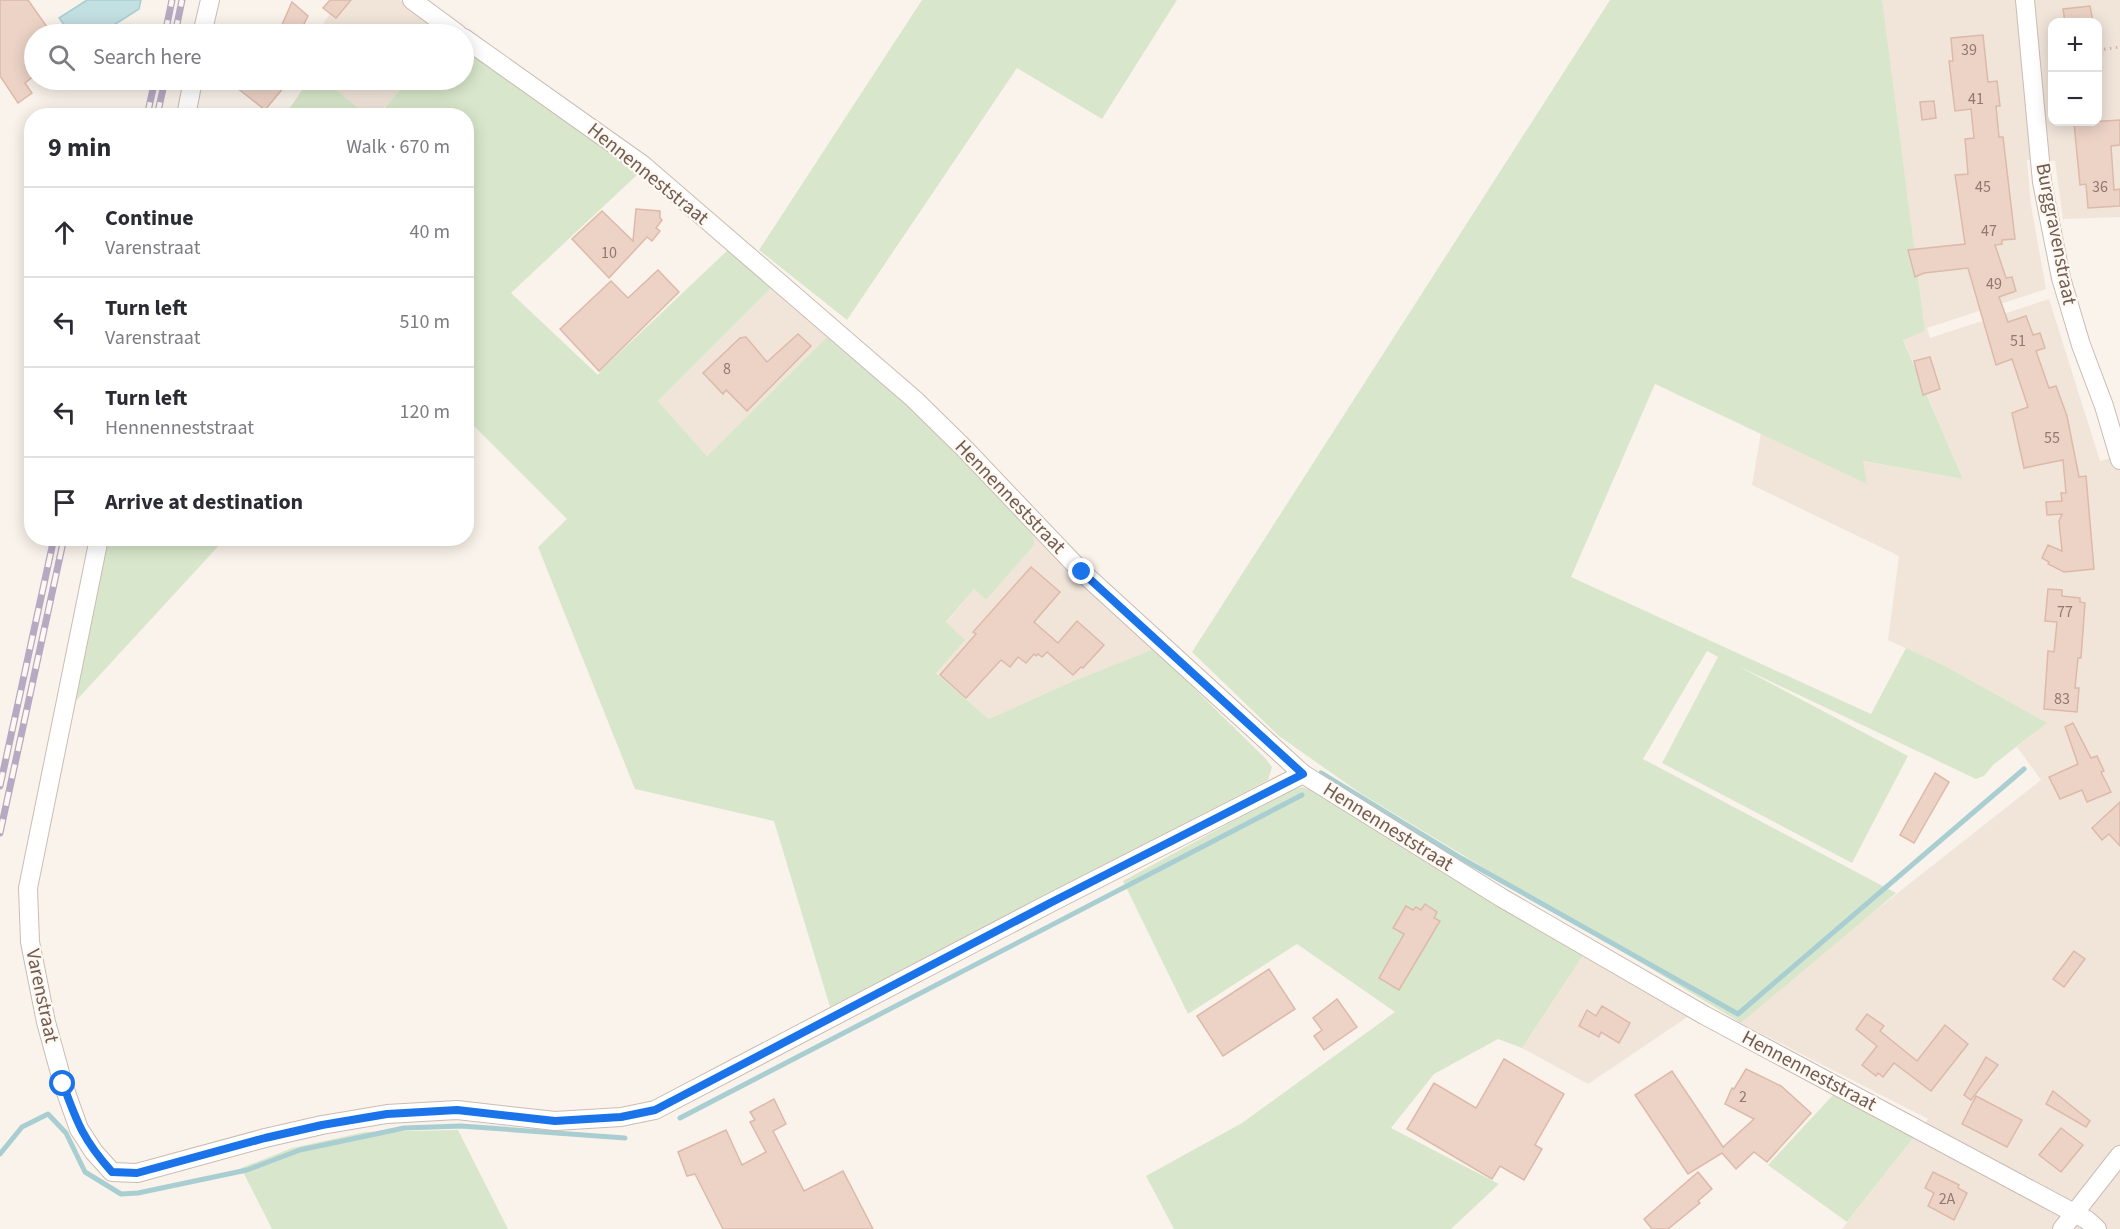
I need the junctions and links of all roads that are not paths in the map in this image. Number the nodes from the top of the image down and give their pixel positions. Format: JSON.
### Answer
{"nodes":[{"id":1,"x":210,"y":0,"type":"edge"},
{"id":2,"x":412,"y":0,"type":"edge"},
{"id":3,"x":2025,"y":0,"type":"edge"},
{"id":4,"x":204,"y":24,"type":"edge"},
{"id":5,"x":444,"y":24,"type":"edge"},
{"id":6,"x":474,"y":45,"type":"edge"},
{"id":7,"x":191,"y":90,"type":"edge"},
{"id":8,"x":188,"y":108,"type":"edge"},
{"id":9,"x":2120,"y":460,"type":"edge"},
{"id":10,"x":97,"y":546,"type":"edge"},
{"id":11,"x":1303,"y":774,"type":"junction"},
{"id":12,"x":2120,"y":1155,"type":"edge"},
{"id":13,"x":2074,"y":1214,"type":"junction"},
{"id":14,"x":2061,"y":1229,"type":"edge"},
{"id":15,"x":2097,"y":1229,"type":"edge"}],
"edges":[{"from":1,"to":4,"type":"street"},
{"from":2,"to":5,"type":"street"},
{"from":3,"to":9,"type":"street","name":"Burggravenstraat"},
{"from":6,"to":11,"type":"street","name":"Hennenneststraat"},
{"from":7,"to":8,"type":"street"},
{"from":10,"to":11,"type":"street","name":"Varenstraat"},
{"from":11,"to":13,"type":"street","name":"Hennenneststraat"},
{"from":12,"to":13,"type":"street"},
{"from":13,"to":14,"type":"street"},
{"from":13,"to":15,"type":"street","name":"Hennenneststraat"}]}
